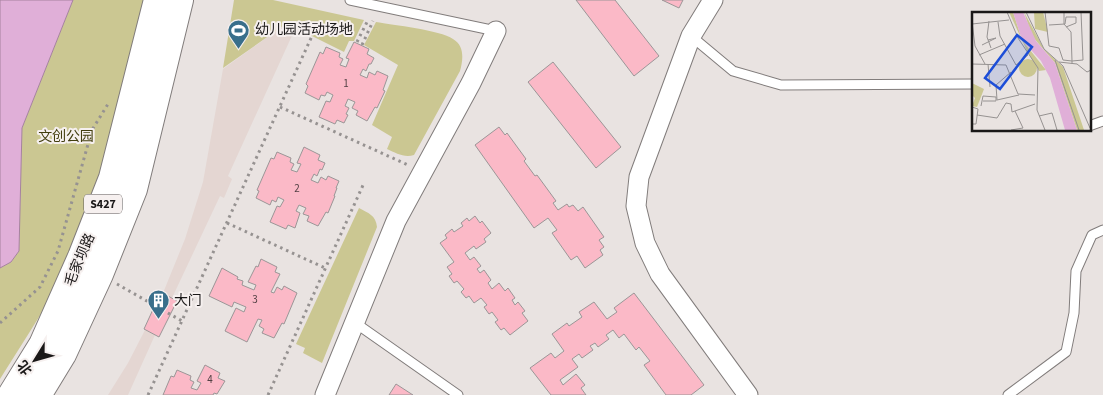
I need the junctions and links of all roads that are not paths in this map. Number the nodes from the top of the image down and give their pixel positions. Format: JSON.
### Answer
{"nodes":[{"id":1,"x":158,"y":0,"type":"edge"},
{"id":2,"x":179,"y":0,"type":"edge"},
{"id":3,"x":350,"y":0,"type":"edge"},
{"id":4,"x":713,"y":0,"type":"edge"},
{"id":5,"x":496,"y":31,"type":"joint"},
{"id":6,"x":691,"y":36,"type":"junction"},
{"id":7,"x":972,"y":84,"type":"edge"},
{"id":8,"x":1103,"y":121,"type":"edge"},
{"id":9,"x":1090,"y":126,"type":"edge"},
{"id":10,"x":1103,"y":230,"type":"edge"},
{"id":11,"x":354,"y":322,"type":"junction"},
{"id":12,"x":12,"y":395,"type":"edge"},
{"id":13,"x":37,"y":395,"type":"edge"},
{"id":14,"x":325,"y":395,"type":"edge"},
{"id":15,"x":458,"y":395,"type":"edge"},
{"id":16,"x":748,"y":395,"type":"edge"},
{"id":17,"x":1008,"y":395,"type":"edge"}],
"edges":[{"from":1,"to":12,"type":"main road","name":"毛家坝路","number":"S427"},
{"from":2,"to":13,"type":"main road","name":"毛家坝路","number":"S427"},
{"from":3,"to":5,"type":"lane"},
{"from":4,"to":6,"type":"street"},
{"from":5,"to":11,"type":"street"},
{"from":6,"to":7,"type":"lane"},
{"from":6,"to":16,"type":"street"},
{"from":8,"to":9,"type":"lane"},
{"from":10,"to":17,"type":"lane"},
{"from":11,"to":14,"type":"street"},
{"from":11,"to":15,"type":"lane"}]}
